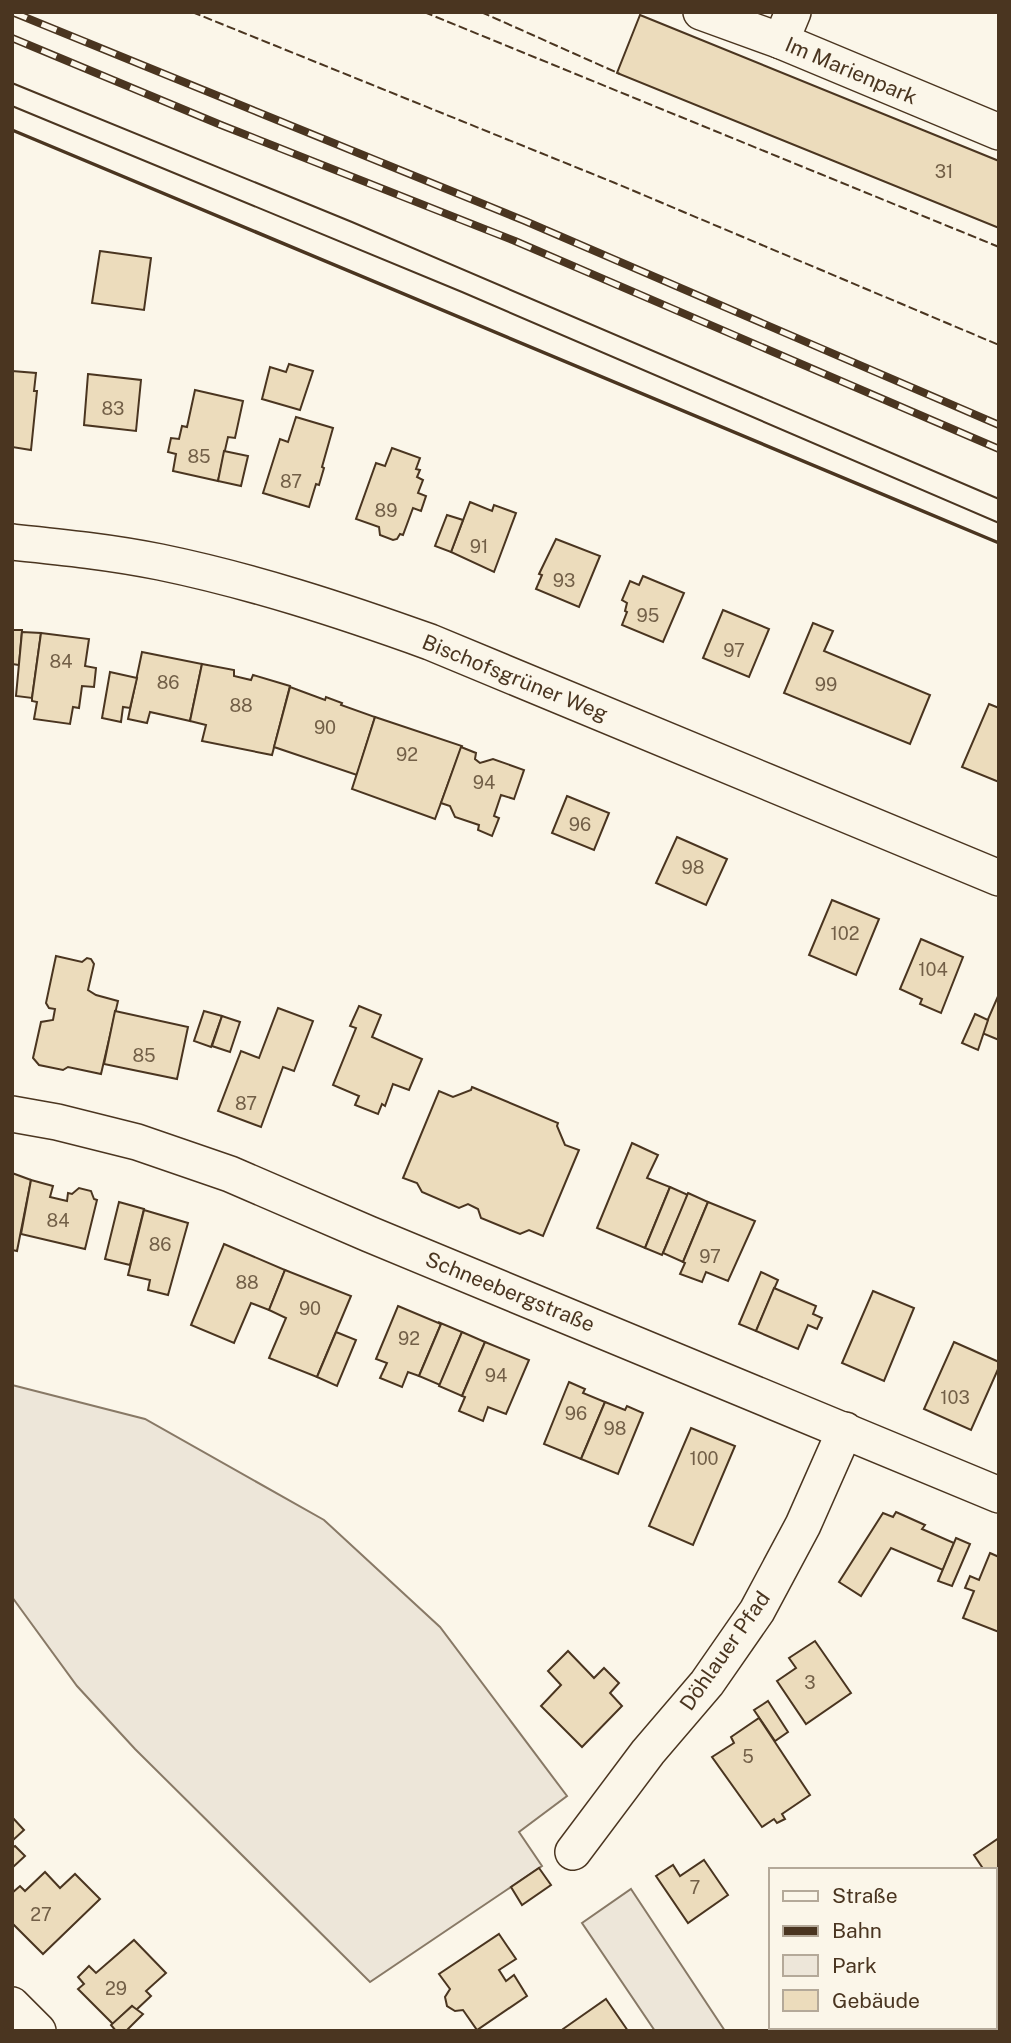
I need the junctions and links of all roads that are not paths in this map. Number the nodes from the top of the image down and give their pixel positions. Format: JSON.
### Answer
{"nodes":[{"id":1,"x":701,"y":12,"type":"edge"},
{"id":2,"x":787,"y":27,"type":"edge"},
{"id":3,"x":999,"y":132,"type":"edge"},
{"id":4,"x":12,"y":542,"type":"edge"},
{"id":5,"x":999,"y":878,"type":"edge"},
{"id":6,"x":12,"y":1114,"type":"edge"},
{"id":7,"x":845,"y":1430,"type":"junction"},
{"id":8,"x":999,"y":1495,"type":"edge"},
{"id":9,"x":573,"y":1852,"type":"dead end"},
{"id":10,"x":12,"y":2005,"type":"edge"},
{"id":11,"x":37,"y":2031,"type":"edge"}],
"edges":[{"from":1,"to":2,"type":"street","name":"Im Marienpark"},
{"from":2,"to":3,"type":"street","name":"Im Marienpark"},
{"from":4,"to":5,"type":"street","name":"Bischofsgrüner Weg"},
{"from":6,"to":7,"type":"street","name":"Schneebergstraße"},
{"from":7,"to":8,"type":"street","name":"Schneebergstraße"},
{"from":7,"to":9,"type":"street","name":"Döhlauer Pfad"},
{"from":10,"to":11,"type":"street"}]}
